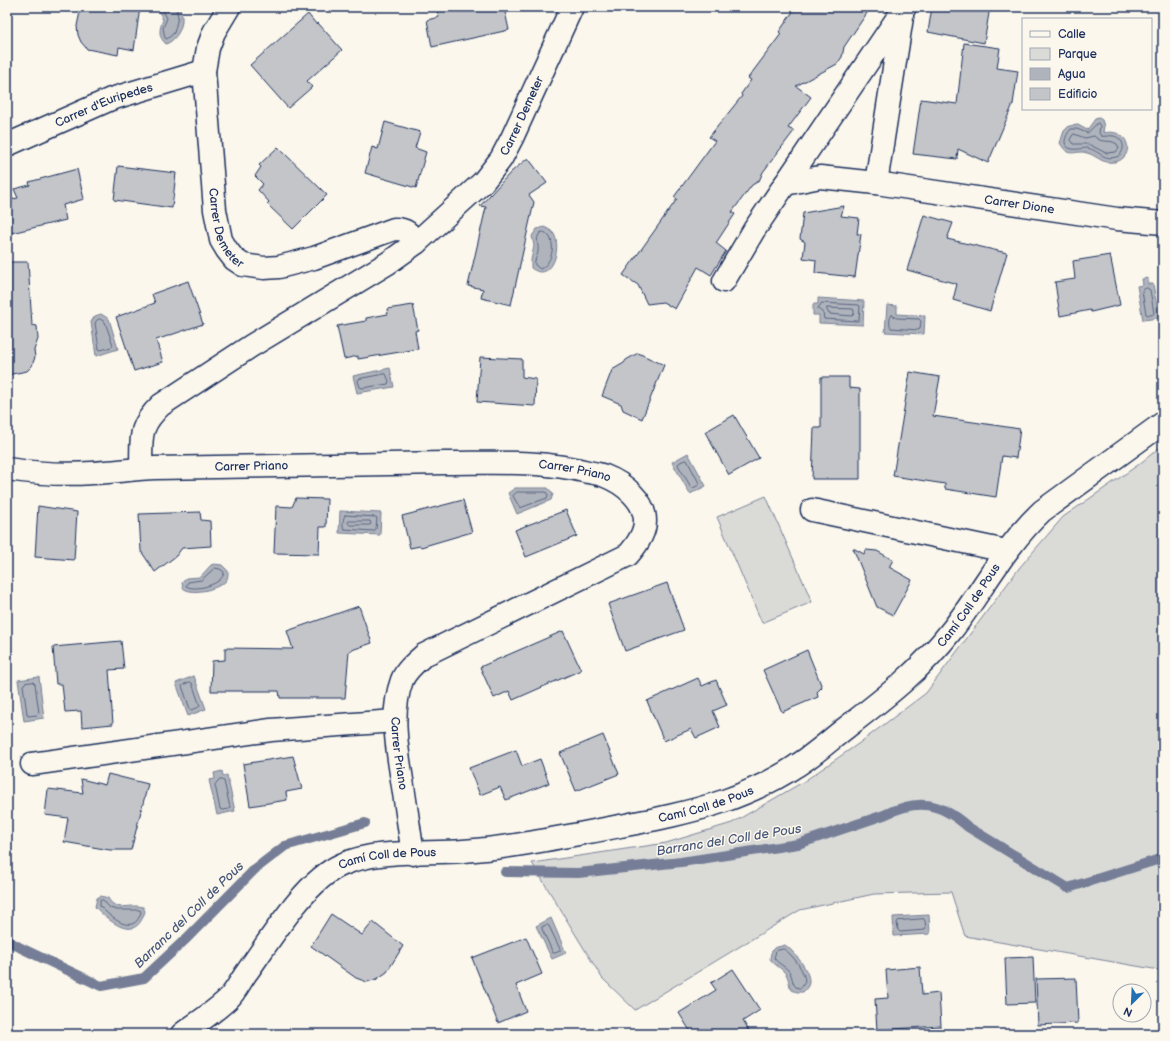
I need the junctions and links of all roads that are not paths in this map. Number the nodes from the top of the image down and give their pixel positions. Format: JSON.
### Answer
{"nodes":[{"id":1,"x":229,"y":7,"type":"edge"},
{"id":2,"x":572,"y":7,"type":"edge"},
{"id":3,"x":904,"y":8,"type":"edge"},
{"id":4,"x":204,"y":71,"type":"junction"},
{"id":5,"x":7,"y":145,"type":"edge"},
{"id":6,"x":785,"y":184,"type":"junction"},
{"id":7,"x":876,"y":184,"type":"junction"},
{"id":8,"x":1163,"y":223,"type":"edge"},
{"id":9,"x":416,"y":243,"type":"junction"},
{"id":10,"x":724,"y":281,"type":"dead end"},
{"id":11,"x":1163,"y":423,"type":"edge"},
{"id":12,"x":142,"y":468,"type":"junction"},
{"id":13,"x":7,"y":469,"type":"edge"},
{"id":14,"x":812,"y":510,"type":"dead end"},
{"id":15,"x":1006,"y":551,"type":"junction"},
{"id":16,"x":395,"y":722,"type":"junction"},
{"id":17,"x":32,"y":764,"type":"dead end"},
{"id":18,"x":413,"y":854,"type":"junction"},
{"id":19,"x":182,"y":1034,"type":"edge"}],
"edges":[{"from":1,"to":4,"type":"street","name":"Carrer Demeter"},
{"from":2,"to":9,"type":"street","name":"Carrer Demeter"},
{"from":3,"to":6,"type":"street"},
{"from":3,"to":7,"type":"street"},
{"from":4,"to":5,"type":"street","name":"Carrer d'Euripedes"},
{"from":4,"to":9,"type":"street","name":"Carrer Demeter"},
{"from":6,"to":7,"type":"street","name":"Carrer Dione"},
{"from":6,"to":10,"type":"street"},
{"from":7,"to":8,"type":"street","name":"Carrer Dione"},
{"from":9,"to":12,"type":"street","name":"Carrer Demeter"},
{"from":11,"to":15,"type":"street","name":"Camí Coll de Pous"},
{"from":12,"to":13,"type":"street","name":"Carrer Priano"},
{"from":12,"to":16,"type":"street","name":"Carrer Priano"},
{"from":14,"to":15,"type":"street"},
{"from":15,"to":18,"type":"street","name":"Camí Coll de Pous"},
{"from":16,"to":17,"type":"street"},
{"from":16,"to":18,"type":"street","name":"Carrer Priano"},
{"from":18,"to":19,"type":"street","name":"Camí Coll de Pous"}]}
